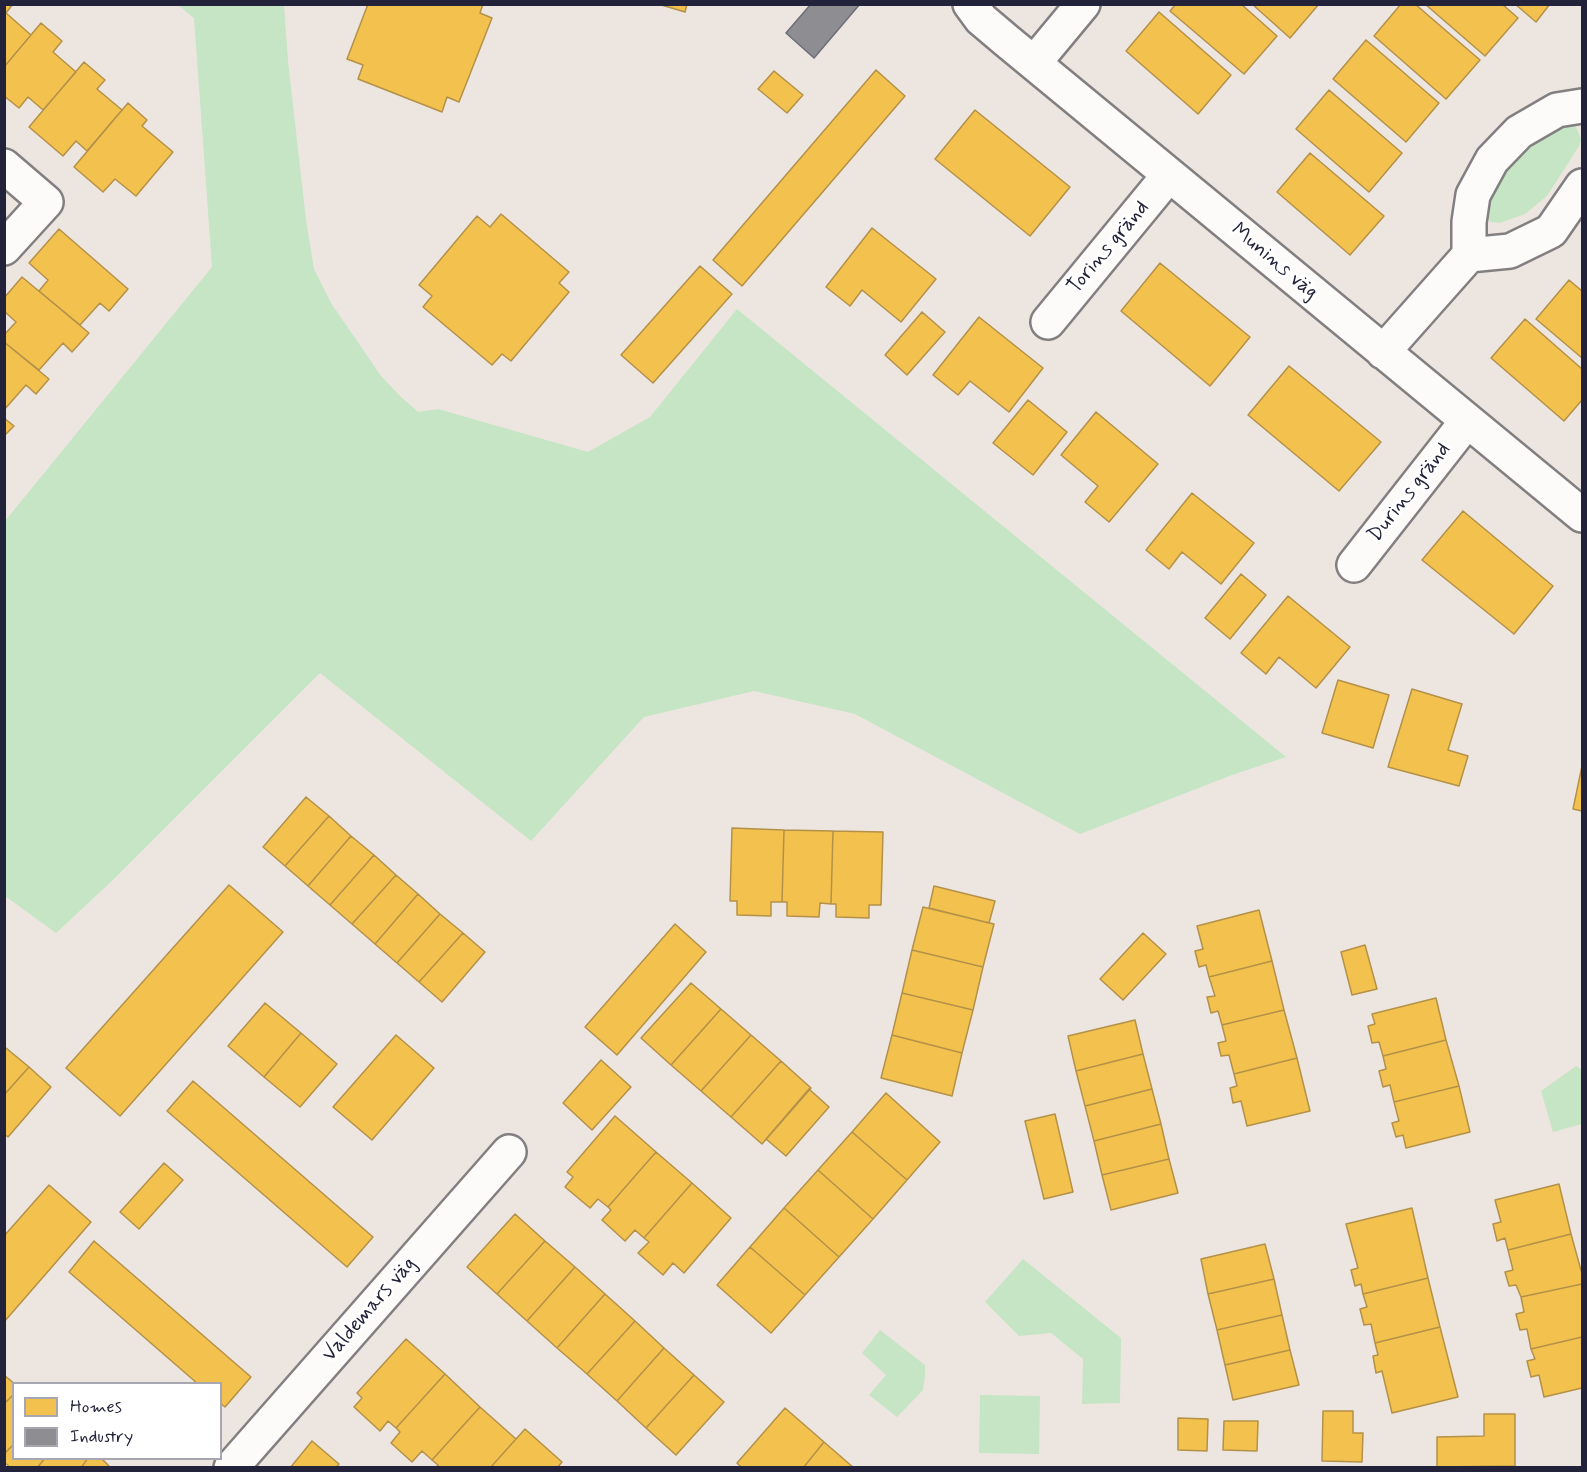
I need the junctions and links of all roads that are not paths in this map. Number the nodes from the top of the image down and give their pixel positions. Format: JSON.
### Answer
{"nodes":[{"id":1,"x":970,"y":4,"type":"edge"},
{"id":2,"x":1083,"y":4,"type":"edge"},
{"id":3,"x":1034,"y":63,"type":"junction"},
{"id":4,"x":1582,"y":106,"type":"edge"},
{"id":5,"x":4,"y":166,"type":"edge"},
{"id":6,"x":1169,"y":175,"type":"junction"},
{"id":7,"x":1582,"y":186,"type":"edge"},
{"id":8,"x":4,"y":248,"type":"edge"},
{"id":9,"x":1469,"y":255,"type":"junction"},
{"id":10,"x":1048,"y":322,"type":"dead end"},
{"id":11,"x":1383,"y":352,"type":"junction"},
{"id":12,"x":1467,"y":421,"type":"junction"},
{"id":13,"x":1582,"y":515,"type":"edge"},
{"id":14,"x":1354,"y":565,"type":"dead end"},
{"id":15,"x":509,"y":1152,"type":"dead end"},
{"id":16,"x":231,"y":1467,"type":"edge"}],
"edges":[{"from":1,"to":3,"type":"street","name":"Munins väg"},
{"from":2,"to":3,"type":"street"},
{"from":3,"to":6,"type":"street","name":"Munins väg"},
{"from":4,"to":9,"type":"street"},
{"from":5,"to":8,"type":"street"},
{"from":6,"to":10,"type":"street","name":"Torins gränd"},
{"from":6,"to":11,"type":"street","name":"Munins väg"},
{"from":7,"to":9,"type":"street"},
{"from":9,"to":11,"type":"street"},
{"from":11,"to":12,"type":"street","name":"Munins väg"},
{"from":12,"to":13,"type":"street","name":"Munins väg"},
{"from":12,"to":14,"type":"street","name":"Durins gränd"},
{"from":15,"to":16,"type":"street","name":"Valdemars väg"}]}
